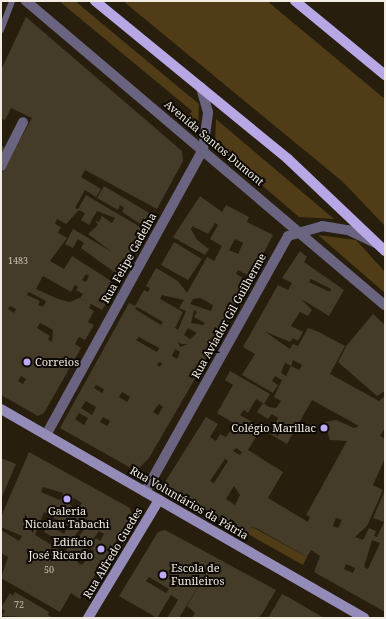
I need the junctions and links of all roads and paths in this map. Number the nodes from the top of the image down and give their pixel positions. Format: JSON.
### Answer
{"nodes":[{"id":1,"x":12,"y":1,"type":"edge"},
{"id":2,"x":26,"y":1,"type":"edge"},
{"id":3,"x":95,"y":1,"type":"edge"},
{"id":4,"x":295,"y":1,"type":"edge"},
{"id":5,"x":1,"y":30,"type":"edge"},
{"id":6,"x":385,"y":75,"type":"edge"},
{"id":7,"x":201,"y":87,"type":"junction"},
{"id":8,"x":23,"y":122,"type":"dead end"},
{"id":9,"x":203,"y":149,"type":"junction"},
{"id":10,"x":1,"y":166,"type":"edge"},
{"id":11,"x":299,"y":230,"type":"junction"},
{"id":12,"x":382,"y":248,"type":"edge"},
{"id":13,"x":385,"y":305,"type":"edge"},
{"id":14,"x":1,"y":409,"type":"edge"},
{"id":15,"x":46,"y":435,"type":"junction"},
{"id":16,"x":145,"y":492,"type":"junction"},
{"id":17,"x":159,"y":500,"type":"junction"},
{"id":18,"x":88,"y":618,"type":"edge"},
{"id":19,"x":364,"y":618,"type":"edge"}],
"edges":[{"from":1,"to":5,"type":"lane"},
{"from":2,"to":9,"type":"street","name":"Avenida Santos Dumont"},
{"from":3,"to":7,"type":"main road"},
{"from":4,"to":6,"type":"main road"},
{"from":7,"to":9,"type":"street","name":"Rua Felipe Gadelha"},
{"from":7,"to":12,"type":"main road"},
{"from":8,"to":10,"type":"street"},
{"from":9,"to":11,"type":"street","name":"Avenida Santos Dumont"},
{"from":9,"to":15,"type":"street","name":"Rua Felipe Gadelha"},
{"from":11,"to":12,"type":"street"},
{"from":11,"to":13,"type":"street","name":"Avenida Santos Dumont"},
{"from":11,"to":16,"type":"street","name":"Rua Aviador Gil Guilherme"},
{"from":14,"to":15,"type":"main road","name":"Rua Voluntários da Pátria"},
{"from":15,"to":16,"type":"main road","name":"Rua Voluntários da Pátria"},
{"from":16,"to":17,"type":"main road","name":"Rua Voluntários da Pátria"},
{"from":17,"to":18,"type":"main road","name":"Rua Alfredo Guedes"},
{"from":17,"to":19,"type":"main road","name":"Rua Voluntários da Pátria"}]}
